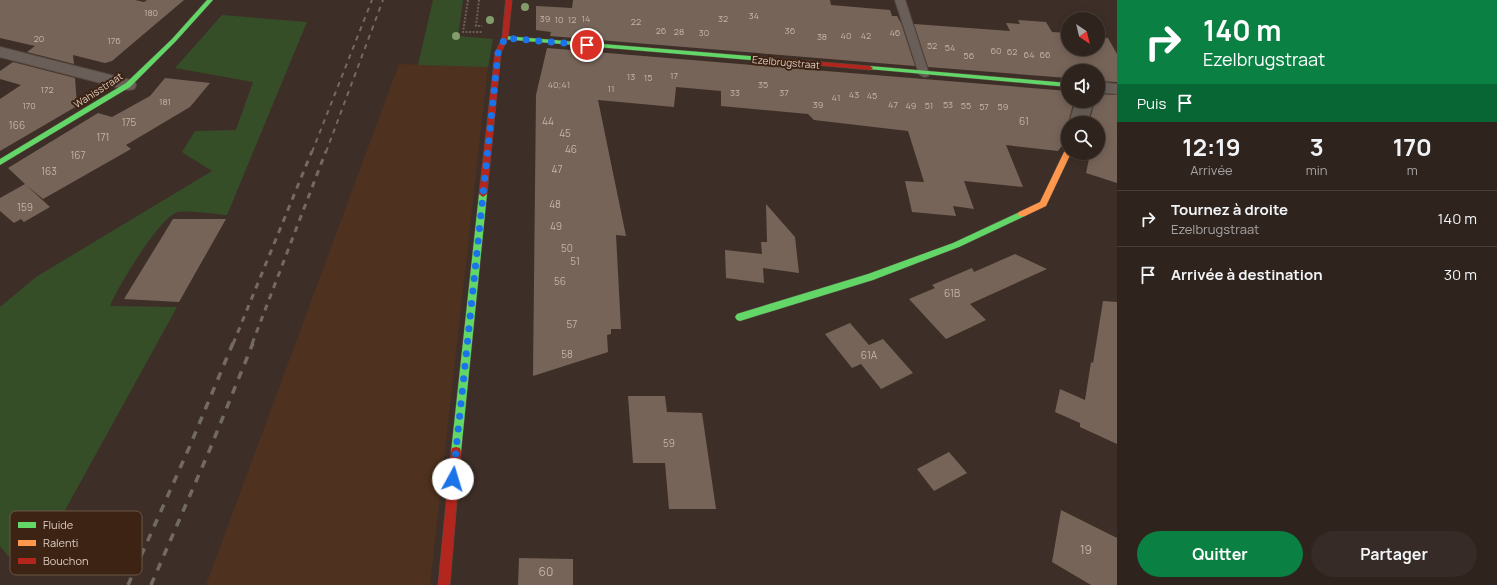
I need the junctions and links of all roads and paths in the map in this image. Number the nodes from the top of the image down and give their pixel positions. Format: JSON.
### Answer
{"nodes":[{"id":1,"x":210,"y":0,"type":"edge"},
{"id":2,"x":468,"y":0,"type":"edge"},
{"id":3,"x":509,"y":0,"type":"edge"},
{"id":4,"x":900,"y":0,"type":"edge"},
{"id":5,"x":463,"y":32,"type":"dead end"},
{"id":6,"x":505,"y":38,"type":"junction"},
{"id":7,"x":0,"y":52,"type":"edge"},
{"id":8,"x":924,"y":74,"type":"junction"},
{"id":9,"x":1061,"y":84,"type":"edge"},
{"id":10,"x":128,"y":85,"type":"junction"},
{"id":11,"x":1105,"y":88,"type":"edge"},
{"id":12,"x":1117,"y":89,"type":"edge"},
{"id":13,"x":1064,"y":160,"type":"edge"},
{"id":14,"x":0,"y":162,"type":"edge"},
{"id":15,"x":740,"y":317,"type":"dead end"},
{"id":16,"x":444,"y":585,"type":"edge"}],
"edges":[{"from":1,"to":10,"type":"street","name":"Wahisstraat"},
{"from":2,"to":5,"type":"path"},
{"from":3,"to":6,"type":"street"},
{"from":4,"to":8,"type":"lane"},
{"from":6,"to":8,"type":"street","name":"Ezelbrugstraat"},
{"from":6,"to":16,"type":"street"},
{"from":7,"to":10,"type":"street"},
{"from":8,"to":9,"type":"street","name":"Ezelbrugstraat"},
{"from":10,"to":14,"type":"street","name":"Wahisstraat"},
{"from":11,"to":12,"type":"street"},
{"from":13,"to":15,"type":"street"}]}
